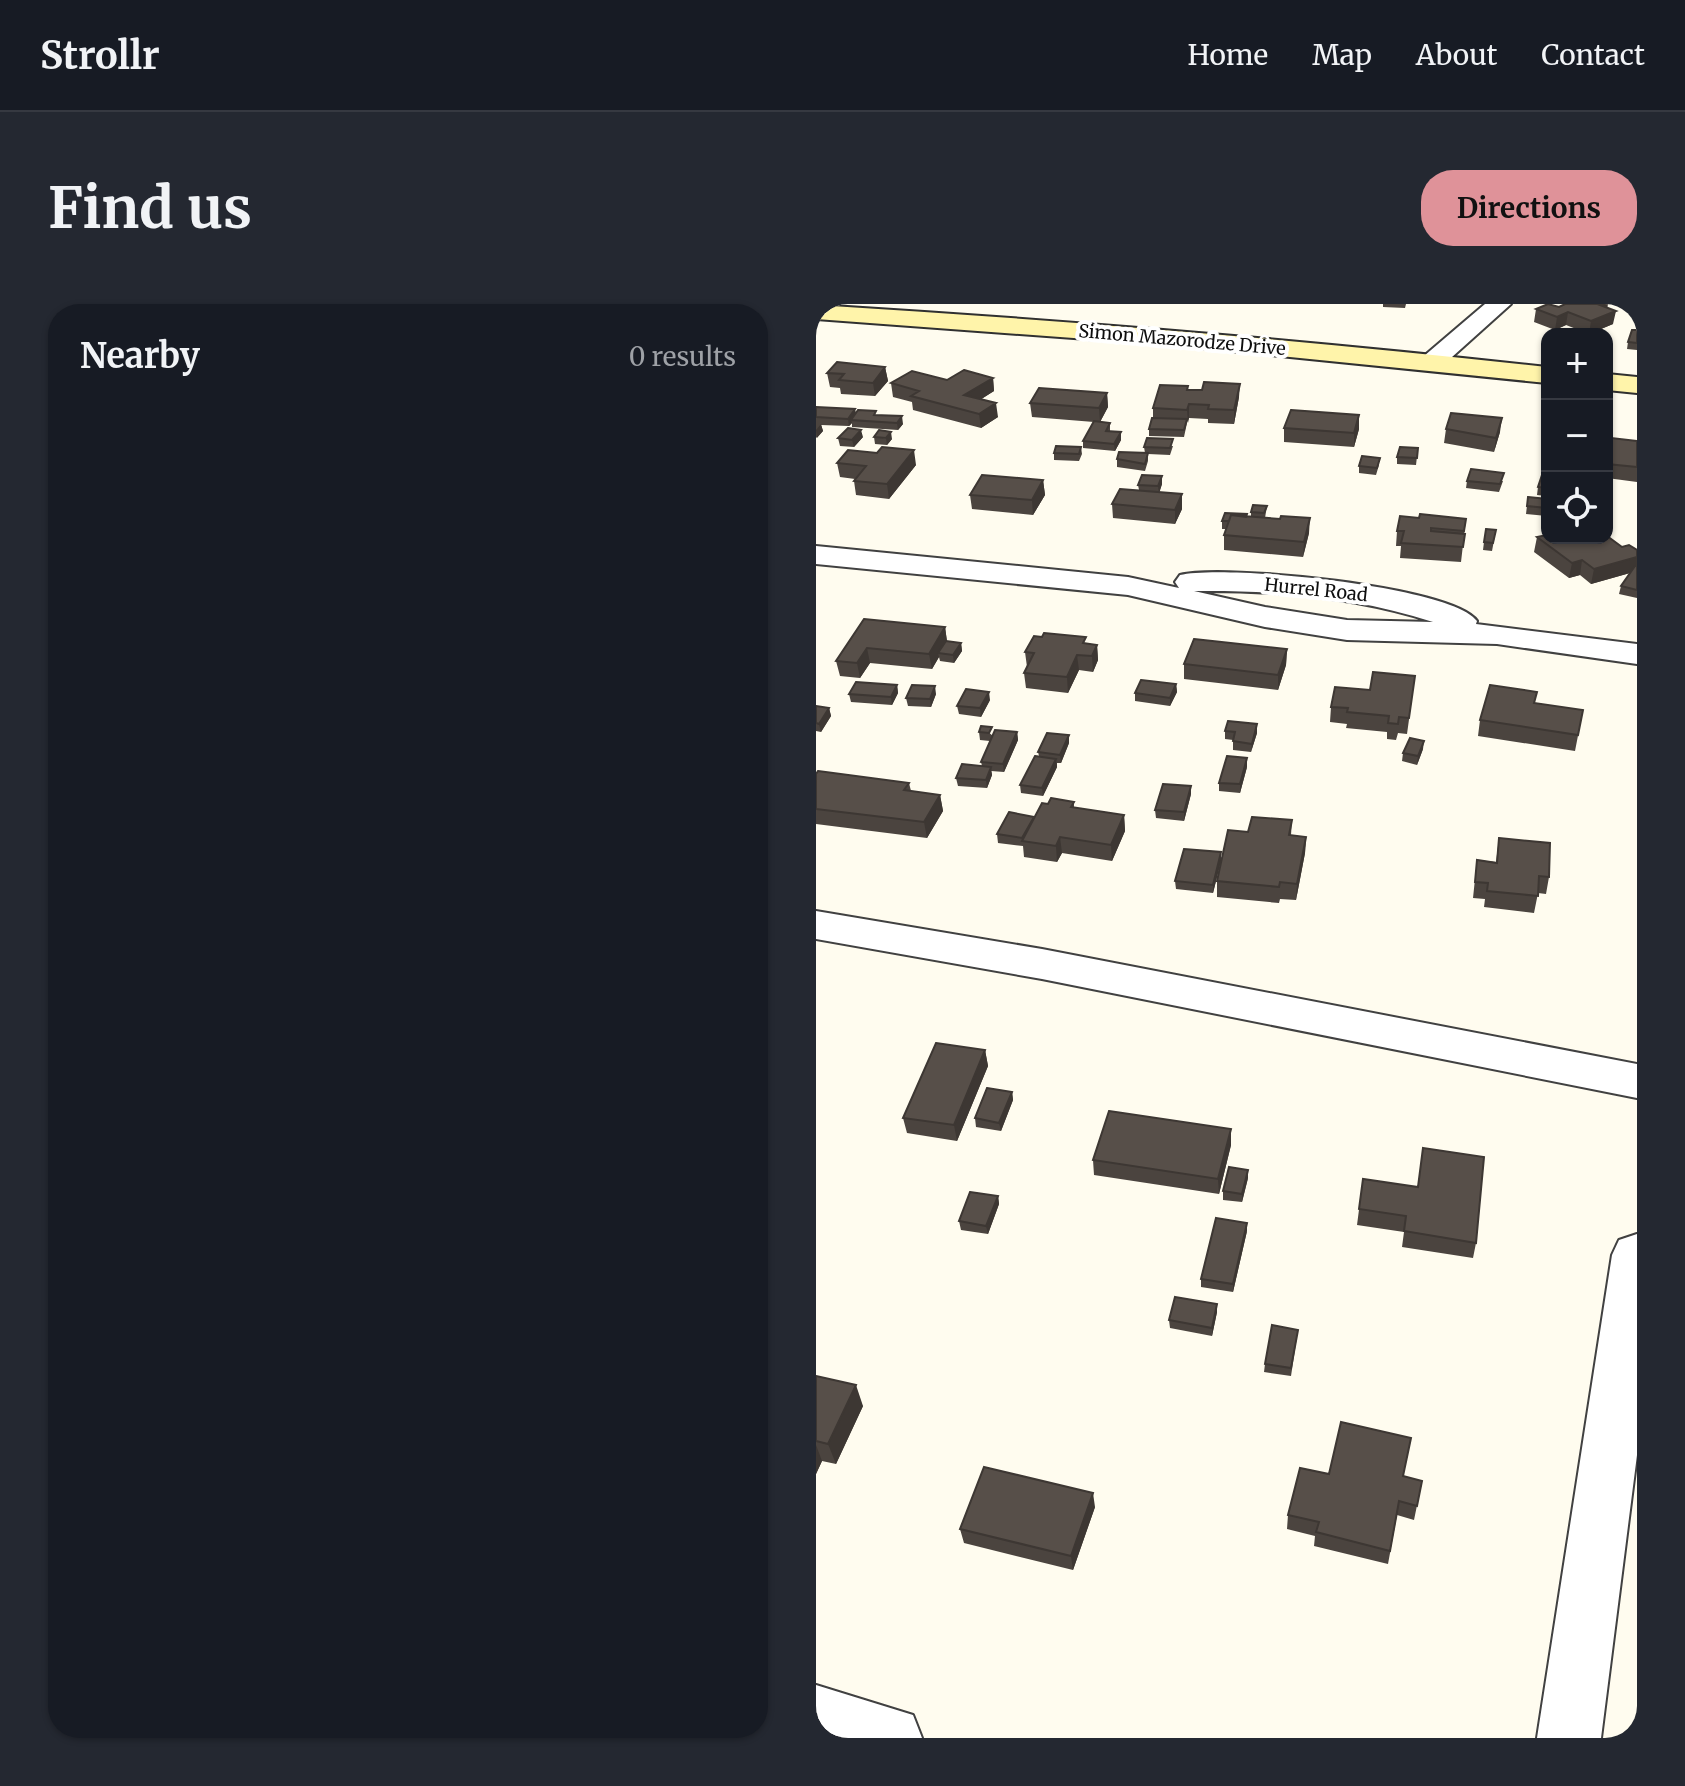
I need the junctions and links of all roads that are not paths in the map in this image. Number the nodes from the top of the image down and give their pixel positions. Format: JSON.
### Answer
{"nodes":[{"id":1,"x":1499,"y":304,"type":"edge"},
{"id":2,"x":816,"y":312,"type":"edge"},
{"id":3,"x":1433,"y":361,"type":"junction"},
{"id":4,"x":1541,"y":374,"type":"edge"},
{"id":5,"x":1613,"y":383,"type":"edge"},
{"id":6,"x":1637,"y":385,"type":"edge"},
{"id":7,"x":816,"y":555,"type":"edge"},
{"id":8,"x":1637,"y":654,"type":"edge"},
{"id":9,"x":816,"y":925,"type":"edge"},
{"id":10,"x":1637,"y":1081,"type":"edge"},
{"id":11,"x":1637,"y":1255,"type":"edge"},
{"id":12,"x":816,"y":1717,"type":"edge"},
{"id":13,"x":890,"y":1738,"type":"edge"},
{"id":14,"x":1569,"y":1738,"type":"edge"}],
"edges":[{"from":1,"to":3,"type":"street"},
{"from":2,"to":3,"type":"street","name":"Simon Mazorodze Drive"},
{"from":3,"to":4,"type":"street","name":"Simon Mazorodze Drive"},
{"from":5,"to":6,"type":"street"},
{"from":7,"to":8,"type":"street","name":"Hurrel Road"},
{"from":9,"to":10,"type":"street"},
{"from":11,"to":14,"type":"street"},
{"from":12,"to":13,"type":"street"}]}
